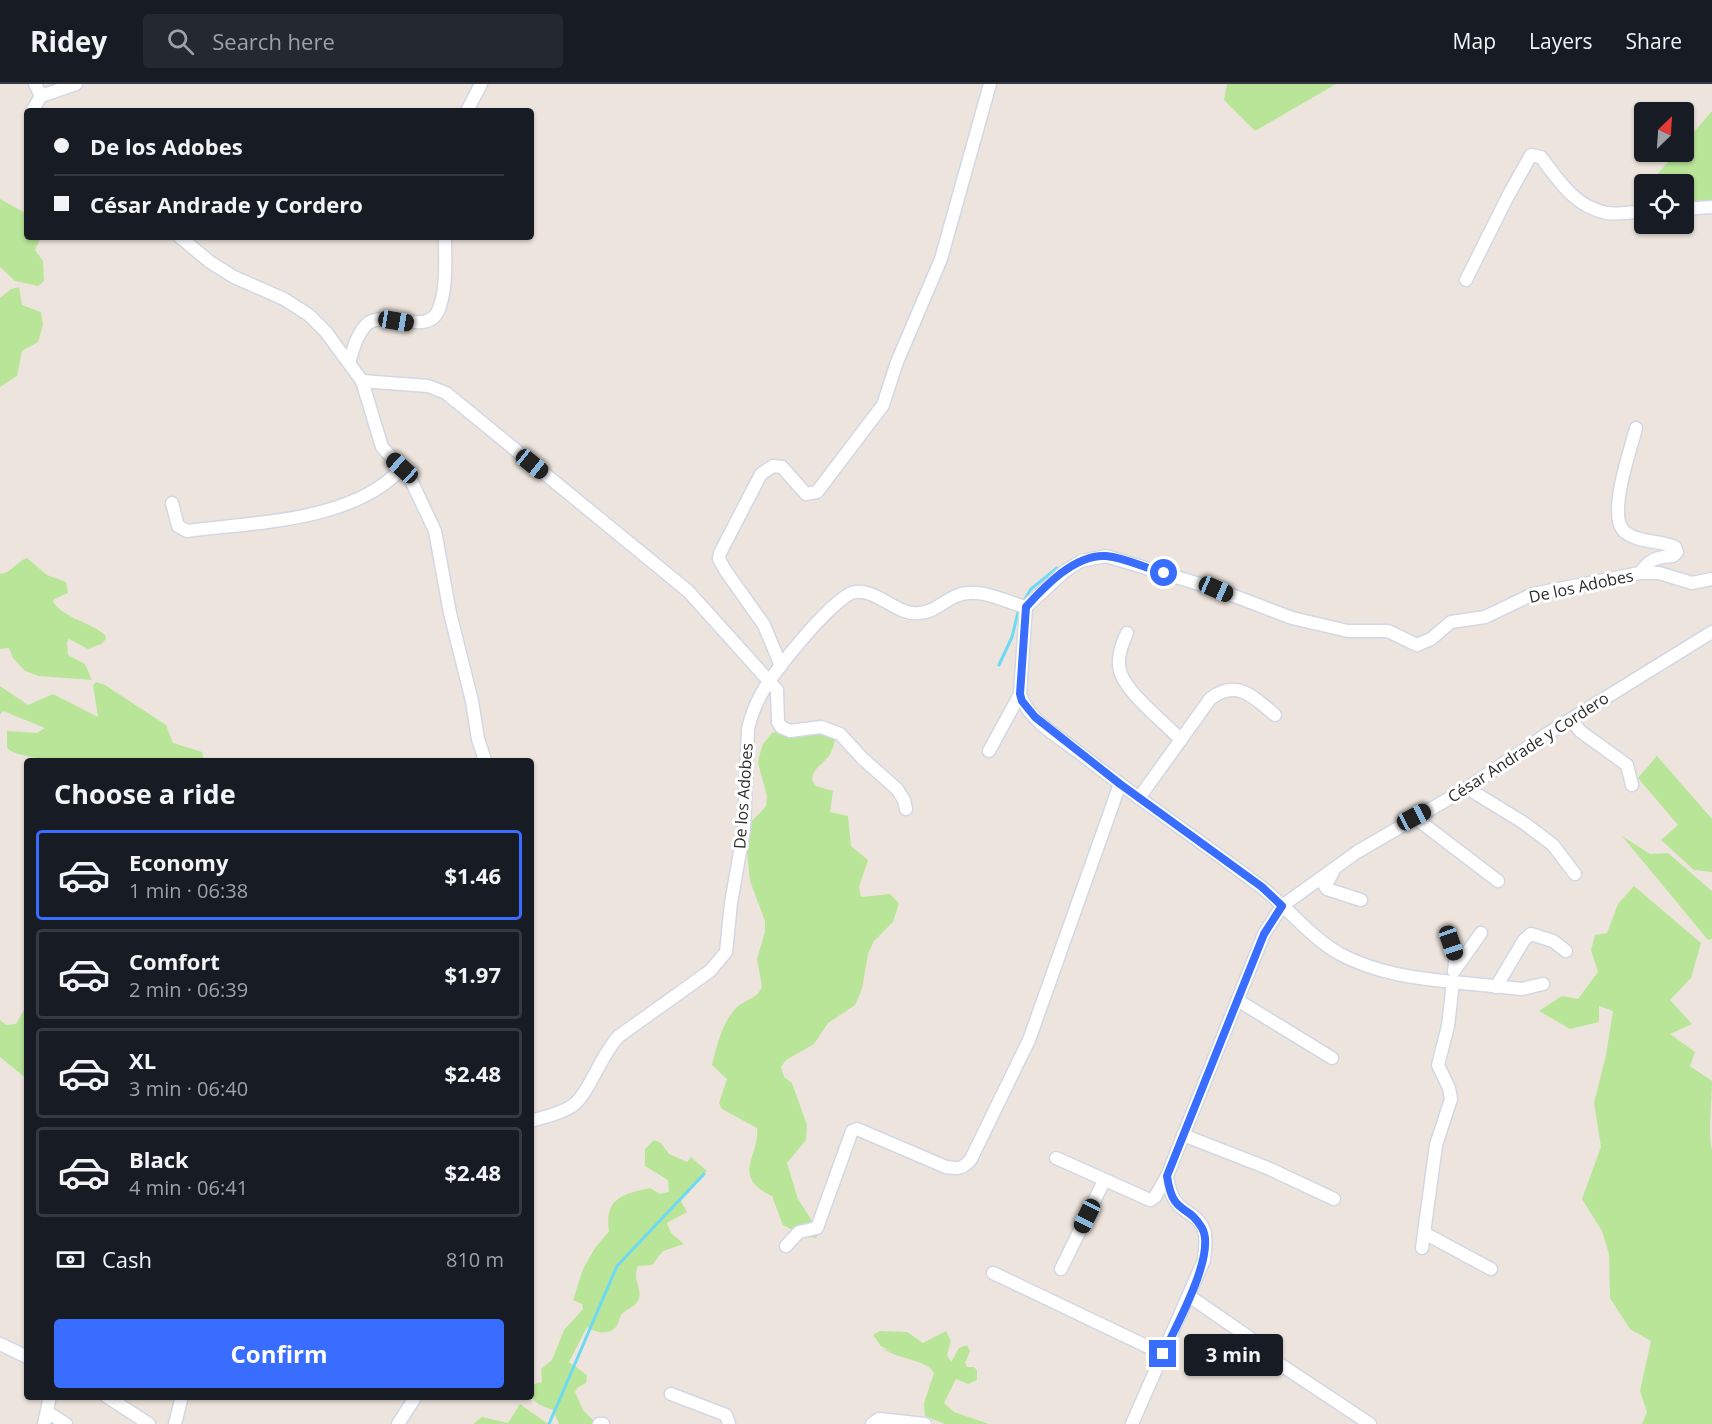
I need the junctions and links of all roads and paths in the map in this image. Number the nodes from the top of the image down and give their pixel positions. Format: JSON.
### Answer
{"nodes":[{"id":1,"x":35,"y":84,"type":"edge"},
{"id":2,"x":76,"y":84,"type":"edge"},
{"id":3,"x":481,"y":84,"type":"edge"},
{"id":4,"x":990,"y":84,"type":"edge"},
{"id":5,"x":41,"y":96,"type":"junction"},
{"id":6,"x":34,"y":108,"type":"edge"},
{"id":7,"x":469,"y":108,"type":"edge"},
{"id":8,"x":1712,"y":207,"type":"edge"},
{"id":9,"x":1694,"y":208,"type":"edge"},
{"id":10,"x":1634,"y":212,"type":"edge"},
{"id":11,"x":184,"y":240,"type":"edge"},
{"id":12,"x":445,"y":240,"type":"edge"},
{"id":13,"x":1466,"y":280,"type":"dead end"},
{"id":14,"x":349,"y":363,"type":"junction"},
{"id":15,"x":362,"y":381,"type":"junction"},
{"id":16,"x":1636,"y":428,"type":"dead end"},
{"id":17,"x":402,"y":468,"type":"junction"},
{"id":18,"x":172,"y":503,"type":"dead end"},
{"id":19,"x":1640,"y":573,"type":"junction"},
{"id":20,"x":1712,"y":579,"type":"edge"},
{"id":21,"x":1020,"y":605,"type":"junction"},
{"id":22,"x":1712,"y":632,"type":"edge"},
{"id":23,"x":1127,"y":633,"type":"dead end"},
{"id":24,"x":781,"y":666,"type":"junction"},
{"id":25,"x":769,"y":681,"type":"junction"},
{"id":26,"x":1020,"y":694,"type":"junction"},
{"id":27,"x":1275,"y":715,"type":"dead end"},
{"id":28,"x":1571,"y":719,"type":"junction"},
{"id":29,"x":1181,"y":740,"type":"junction"},
{"id":30,"x":989,"y":751,"type":"dead end"},
{"id":31,"x":484,"y":758,"type":"edge"},
{"id":32,"x":1120,"y":784,"type":"junction"},
{"id":33,"x":1632,"y":785,"type":"dead end"},
{"id":34,"x":1467,"y":788,"type":"junction"},
{"id":35,"x":1139,"y":798,"type":"junction"},
{"id":36,"x":906,"y":808,"type":"dead end"},
{"id":37,"x":1414,"y":817,"type":"junction"},
{"id":38,"x":1337,"y":866,"type":"junction"},
{"id":39,"x":1575,"y":874,"type":"dead end"},
{"id":40,"x":1498,"y":881,"type":"dead end"},
{"id":41,"x":1361,"y":900,"type":"dead end"},
{"id":42,"x":1282,"y":906,"type":"junction"},
{"id":43,"x":1481,"y":933,"type":"dead end"},
{"id":44,"x":1451,"y":943,"type":"dead end"},
{"id":45,"x":1566,"y":951,"type":"dead end"},
{"id":46,"x":1451,"y":978,"type":"junction"},
{"id":47,"x":1543,"y":984,"type":"dead end"},
{"id":48,"x":1496,"y":987,"type":"junction"},
{"id":49,"x":1239,"y":1001,"type":"junction"},
{"id":50,"x":1332,"y":1058,"type":"dead end"},
{"id":51,"x":534,"y":1120,"type":"edge"},
{"id":52,"x":1184,"y":1135,"type":"junction"},
{"id":53,"x":1056,"y":1158,"type":"dead end"},
{"id":54,"x":1167,"y":1176,"type":"junction"},
{"id":55,"x":1104,"y":1181,"type":"junction"},
{"id":56,"x":1334,"y":1199,"type":"dead end"},
{"id":57,"x":1426,"y":1234,"type":"junction"},
{"id":58,"x":786,"y":1246,"type":"dead end"},
{"id":59,"x":1422,"y":1248,"type":"dead end"},
{"id":60,"x":1061,"y":1269,"type":"dead end"},
{"id":61,"x":1491,"y":1269,"type":"dead end"},
{"id":62,"x":993,"y":1273,"type":"dead end"},
{"id":63,"x":1189,"y":1296,"type":"junction"},
{"id":64,"x":0,"y":1344,"type":"edge"},
{"id":65,"x":1163,"y":1354,"type":"junction"},
{"id":66,"x":24,"y":1356,"type":"edge"},
{"id":67,"x":670,"y":1394,"type":"dead end"},
{"id":68,"x":49,"y":1400,"type":"edge"},
{"id":69,"x":112,"y":1400,"type":"edge"},
{"id":70,"x":181,"y":1400,"type":"edge"},
{"id":71,"x":413,"y":1400,"type":"edge"},
{"id":72,"x":45,"y":1418,"type":"edge"},
{"id":73,"x":66,"y":1424,"type":"edge"},
{"id":74,"x":149,"y":1424,"type":"edge"},
{"id":75,"x":175,"y":1424,"type":"edge"},
{"id":76,"x":398,"y":1424,"type":"edge"},
{"id":77,"x":729,"y":1424,"type":"edge"},
{"id":78,"x":872,"y":1424,"type":"edge"},
{"id":79,"x":922,"y":1424,"type":"edge"},
{"id":80,"x":1133,"y":1424,"type":"edge"},
{"id":81,"x":1370,"y":1424,"type":"edge"}],
"edges":[{"from":1,"to":5,"type":"street"},
{"from":2,"to":5,"type":"street"},
{"from":3,"to":7,"type":"street"},
{"from":4,"to":24,"type":"street"},
{"from":5,"to":6,"type":"street"},
{"from":8,"to":9,"type":"street"},
{"from":10,"to":13,"type":"street"},
{"from":11,"to":14,"type":"street"},
{"from":12,"to":14,"type":"street"},
{"from":14,"to":15,"type":"street"},
{"from":15,"to":17,"type":"street"},
{"from":15,"to":25,"type":"street"},
{"from":16,"to":19,"type":"street"},
{"from":17,"to":18,"type":"street"},
{"from":17,"to":31,"type":"street"},
{"from":19,"to":20,"type":"street","name":"De los Adobes"},
{"from":19,"to":21,"type":"street","name":"De los Adobes"},
{"from":21,"to":24,"type":"street","name":"De los Adobes"},
{"from":21,"to":26,"type":"street"},
{"from":22,"to":28,"type":"street","name":"César Andrade y Cordero"},
{"from":23,"to":29,"type":"street"},
{"from":24,"to":25,"type":"street","name":"De los Adobes"},
{"from":25,"to":36,"type":"street"},
{"from":25,"to":51,"type":"street","name":"De los Adobes"},
{"from":26,"to":30,"type":"street"},
{"from":26,"to":32,"type":"street"},
{"from":27,"to":29,"type":"street"},
{"from":28,"to":33,"type":"street"},
{"from":28,"to":34,"type":"street","name":"César Andrade y Cordero"},
{"from":29,"to":35,"type":"street"},
{"from":32,"to":35,"type":"street"},
{"from":32,"to":58,"type":"street"},
{"from":34,"to":37,"type":"street","name":"César Andrade y Cordero"},
{"from":34,"to":39,"type":"street"},
{"from":35,"to":42,"type":"street"},
{"from":37,"to":38,"type":"street","name":"César Andrade y Cordero"},
{"from":37,"to":40,"type":"street"},
{"from":38,"to":41,"type":"street"},
{"from":38,"to":42,"type":"street","name":"César Andrade y Cordero"},
{"from":42,"to":46,"type":"street"},
{"from":42,"to":49,"type":"street","name":"César Andrade y Cordero"},
{"from":43,"to":46,"type":"street"},
{"from":44,"to":46,"type":"street"},
{"from":45,"to":48,"type":"street"},
{"from":46,"to":48,"type":"street"},
{"from":46,"to":57,"type":"street"},
{"from":47,"to":48,"type":"street"},
{"from":49,"to":50,"type":"street"},
{"from":49,"to":52,"type":"street","name":"César Andrade y Cordero"},
{"from":52,"to":54,"type":"street","name":"César Andrade y Cordero"},
{"from":52,"to":56,"type":"street"},
{"from":53,"to":55,"type":"street"},
{"from":54,"to":55,"type":"street","name":"César Andrade y Cordero"},
{"from":54,"to":63,"type":"street"},
{"from":55,"to":60,"type":"street"},
{"from":57,"to":59,"type":"street"},
{"from":57,"to":61,"type":"street"},
{"from":62,"to":65,"type":"street"},
{"from":63,"to":65,"type":"street"},
{"from":63,"to":81,"type":"street"},
{"from":64,"to":66,"type":"street"},
{"from":65,"to":80,"type":"street"},
{"from":67,"to":77,"type":"street"},
{"from":68,"to":72,"type":"street"},
{"from":69,"to":74,"type":"street"},
{"from":70,"to":75,"type":"street"},
{"from":71,"to":76,"type":"street"},
{"from":72,"to":73,"type":"street"},
{"from":78,"to":79,"type":"street"}]}
